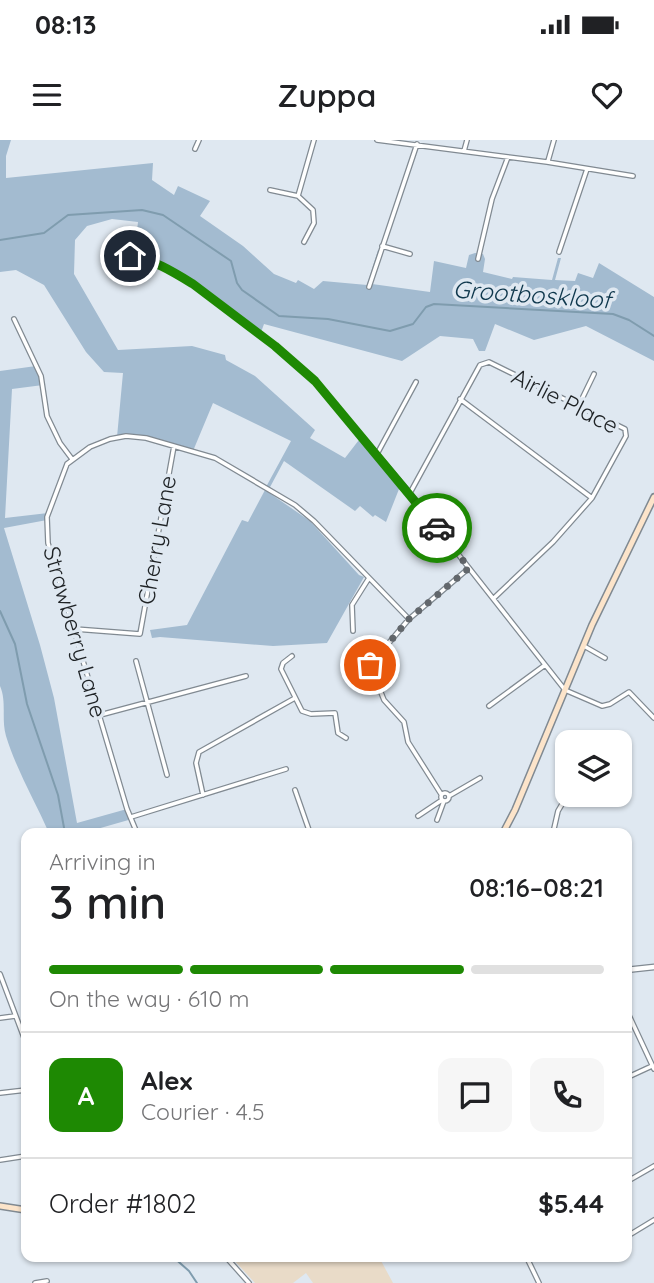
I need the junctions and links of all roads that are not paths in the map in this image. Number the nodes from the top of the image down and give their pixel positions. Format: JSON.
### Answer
{"nodes":[{"id":1,"x":199,"y":140,"type":"edge"},
{"id":2,"x":314,"y":140,"type":"edge"},
{"id":3,"x":377,"y":140,"type":"edge"},
{"id":4,"x":467,"y":140,"type":"edge"},
{"id":5,"x":554,"y":140,"type":"edge"},
{"id":6,"x":417,"y":145,"type":"junction"},
{"id":7,"x":195,"y":149,"type":"dead end"},
{"id":8,"x":464,"y":150,"type":"junction"},
{"id":9,"x":508,"y":157,"type":"junction"},
{"id":10,"x":547,"y":162,"type":"junction"},
{"id":11,"x":587,"y":169,"type":"junction"},
{"id":12,"x":633,"y":176,"type":"dead end"},
{"id":13,"x":270,"y":190,"type":"dead end"},
{"id":14,"x":298,"y":196,"type":"junction"},
{"id":15,"x":304,"y":242,"type":"dead end"},
{"id":16,"x":382,"y":246,"type":"junction"},
{"id":17,"x":559,"y":252,"type":"dead end"},
{"id":18,"x":410,"y":254,"type":"dead end"},
{"id":19,"x":130,"y":256,"type":"dead end"},
{"id":20,"x":478,"y":259,"type":"dead end"},
{"id":21,"x":369,"y":287,"type":"dead end"},
{"id":22,"x":13,"y":319,"type":"dead end"},
{"id":23,"x":594,"y":374,"type":"dead end"},
{"id":24,"x":416,"y":382,"type":"dead end"},
{"id":25,"x":460,"y":399,"type":"junction"},
{"id":26,"x":579,"y":405,"type":"junction"},
{"id":27,"x":174,"y":446,"type":"junction"},
{"id":28,"x":377,"y":454,"type":"junction"},
{"id":29,"x":72,"y":459,"type":"junction"},
{"id":30,"x":410,"y":494,"type":"junction"},
{"id":31,"x":654,"y":497,"type":"edge"},
{"id":32,"x":593,"y":498,"type":"junction"},
{"id":33,"x":469,"y":568,"type":"junction"},
{"id":34,"x":369,"y":578,"type":"junction"},
{"id":35,"x":494,"y":598,"type":"junction"},
{"id":36,"x":409,"y":619,"type":"junction"},
{"id":37,"x":75,"y":629,"type":"junction"},
{"id":38,"x":353,"y":631,"type":"dead end"},
{"id":39,"x":583,"y":646,"type":"junction"},
{"id":40,"x":292,"y":656,"type":"dead end"},
{"id":41,"x":377,"y":657,"type":"junction"},
{"id":42,"x":605,"y":658,"type":"dead end"},
{"id":43,"x":136,"y":661,"type":"dead end"},
{"id":44,"x":545,"y":665,"type":"junction"},
{"id":45,"x":374,"y":669,"type":"junction"},
{"id":46,"x":246,"y":676,"type":"dead end"},
{"id":47,"x":565,"y":690,"type":"junction"},
{"id":48,"x":295,"y":698,"type":"junction"},
{"id":49,"x":148,"y":702,"type":"junction"},
{"id":50,"x":489,"y":706,"type":"dead end"},
{"id":51,"x":100,"y":715,"type":"junction"},
{"id":52,"x":654,"y":718,"type":"edge"},
{"id":53,"x":346,"y":738,"type":"dead end"},
{"id":54,"x":286,"y":769,"type":"dead end"},
{"id":55,"x":167,"y":775,"type":"dead end"},
{"id":56,"x":480,"y":778,"type":"dead end"},
{"id":57,"x":295,"y":790,"type":"dead end"},
{"id":58,"x":441,"y":794,"type":"junction"},
{"id":59,"x":203,"y":795,"type":"junction"},
{"id":60,"x":449,"y":796,"type":"junction"},
{"id":61,"x":443,"y":801,"type":"junction"},
{"id":62,"x":560,"y":807,"type":"edge"},
{"id":63,"x":418,"y":816,"type":"dead end"},
{"id":64,"x":131,"y":817,"type":"junction"},
{"id":65,"x":437,"y":820,"type":"dead end"},
{"id":66,"x":135,"y":828,"type":"edge"},
{"id":67,"x":308,"y":828,"type":"edge"},
{"id":68,"x":506,"y":828,"type":"edge"},
{"id":69,"x":554,"y":828,"type":"edge"},
{"id":70,"x":654,"y":967,"type":"edge"},
{"id":71,"x":632,"y":969,"type":"edge"},
{"id":72,"x":0,"y":974,"type":"edge"},
{"id":73,"x":15,"y":1016,"type":"junction"},
{"id":74,"x":0,"y":1018,"type":"edge"},
{"id":75,"x":632,"y":1022,"type":"edge"},
{"id":76,"x":21,"y":1031,"type":"edge"},
{"id":77,"x":653,"y":1068,"type":"edge"},
{"id":78,"x":632,"y":1076,"type":"edge"},
{"id":79,"x":21,"y":1091,"type":"edge"},
{"id":80,"x":0,"y":1093,"type":"edge"},
{"id":81,"x":21,"y":1157,"type":"edge"},
{"id":82,"x":0,"y":1160,"type":"edge"},
{"id":83,"x":654,"y":1166,"type":"edge"},
{"id":84,"x":632,"y":1179,"type":"edge"},
{"id":85,"x":0,"y":1206,"type":"edge"},
{"id":86,"x":21,"y":1209,"type":"edge"},
{"id":87,"x":654,"y":1220,"type":"edge"},
{"id":88,"x":632,"y":1233,"type":"edge"},
{"id":89,"x":230,"y":1262,"type":"edge"},
{"id":90,"x":529,"y":1262,"type":"edge"},
{"id":91,"x":47,"y":1281,"type":"dead end"},
{"id":92,"x":35,"y":1283,"type":"edge"},
{"id":93,"x":249,"y":1283,"type":"edge"},
{"id":94,"x":539,"y":1283,"type":"edge"}],
"edges":[{"from":1,"to":7,"type":"street"},
{"from":2,"to":14,"type":"street"},
{"from":3,"to":6,"type":"street"},
{"from":4,"to":8,"type":"street"},
{"from":5,"to":10,"type":"street"},
{"from":6,"to":8,"type":"street"},
{"from":6,"to":16,"type":"street"},
{"from":8,"to":9,"type":"street"},
{"from":9,"to":10,"type":"street"},
{"from":9,"to":20,"type":"street"},
{"from":10,"to":11,"type":"street"},
{"from":11,"to":12,"type":"street"},
{"from":11,"to":17,"type":"street"},
{"from":13,"to":14,"type":"street"},
{"from":14,"to":15,"type":"street"},
{"from":16,"to":18,"type":"street"},
{"from":16,"to":21,"type":"street"},
{"from":19,"to":28,"type":"street"},
{"from":22,"to":29,"type":"street"},
{"from":23,"to":26,"type":"street"},
{"from":24,"to":28,"type":"street"},
{"from":25,"to":26,"type":"street","name":"Airlie Place"},
{"from":25,"to":30,"type":"street","name":"Airlie Place"},
{"from":25,"to":32,"type":"street"},
{"from":26,"to":32,"type":"street","name":"Airlie Place"},
{"from":27,"to":29,"type":"street"},
{"from":27,"to":34,"type":"street"},
{"from":27,"to":37,"type":"street","name":"Cherry Lane"},
{"from":28,"to":30,"type":"street"},
{"from":29,"to":37,"type":"street","name":"Strawberry Lane"},
{"from":30,"to":33,"type":"street"},
{"from":31,"to":39,"type":"main road"},
{"from":32,"to":35,"type":"street","name":"Airlie Place"},
{"from":33,"to":35,"type":"street"},
{"from":33,"to":36,"type":"street"},
{"from":34,"to":36,"type":"street"},
{"from":34,"to":38,"type":"street"},
{"from":35,"to":44,"type":"street"},
{"from":36,"to":41,"type":"street"},
{"from":37,"to":51,"type":"street","name":"Strawberry Lane"},
{"from":39,"to":42,"type":"street"},
{"from":39,"to":47,"type":"main road"},
{"from":40,"to":48,"type":"street"},
{"from":41,"to":45,"type":"street"},
{"from":41,"to":45,"type":"street"},
{"from":43,"to":49,"type":"street"},
{"from":44,"to":47,"type":"street"},
{"from":44,"to":50,"type":"street"},
{"from":45,"to":58,"type":"street"},
{"from":46,"to":49,"type":"street"},
{"from":47,"to":52,"type":"street"},
{"from":47,"to":68,"type":"main road"},
{"from":48,"to":53,"type":"street"},
{"from":48,"to":59,"type":"street"},
{"from":49,"to":51,"type":"street"},
{"from":49,"to":55,"type":"street"},
{"from":51,"to":64,"type":"street","name":"Strawberry Lane"},
{"from":54,"to":59,"type":"street"},
{"from":56,"to":60,"type":"street"},
{"from":57,"to":67,"type":"street"},
{"from":58,"to":60,"type":"street"},
{"from":58,"to":61,"type":"street"},
{"from":59,"to":64,"type":"street"},
{"from":60,"to":61,"type":"street"},
{"from":61,"to":63,"type":"street"},
{"from":61,"to":65,"type":"street"},
{"from":62,"to":69,"type":"street"},
{"from":64,"to":66,"type":"street","name":"Strawberry Lane"},
{"from":70,"to":71,"type":"street"},
{"from":72,"to":73,"type":"street"},
{"from":73,"to":74,"type":"street"},
{"from":73,"to":76,"type":"street"},
{"from":75,"to":77,"type":"street"},
{"from":77,"to":78,"type":"street"},
{"from":79,"to":80,"type":"street"},
{"from":81,"to":82,"type":"street"},
{"from":83,"to":84,"type":"street"},
{"from":85,"to":86,"type":"main road"},
{"from":87,"to":88,"type":"street"},
{"from":89,"to":93,"type":"street"},
{"from":90,"to":94,"type":"street"},
{"from":91,"to":92,"type":"street"}]}
